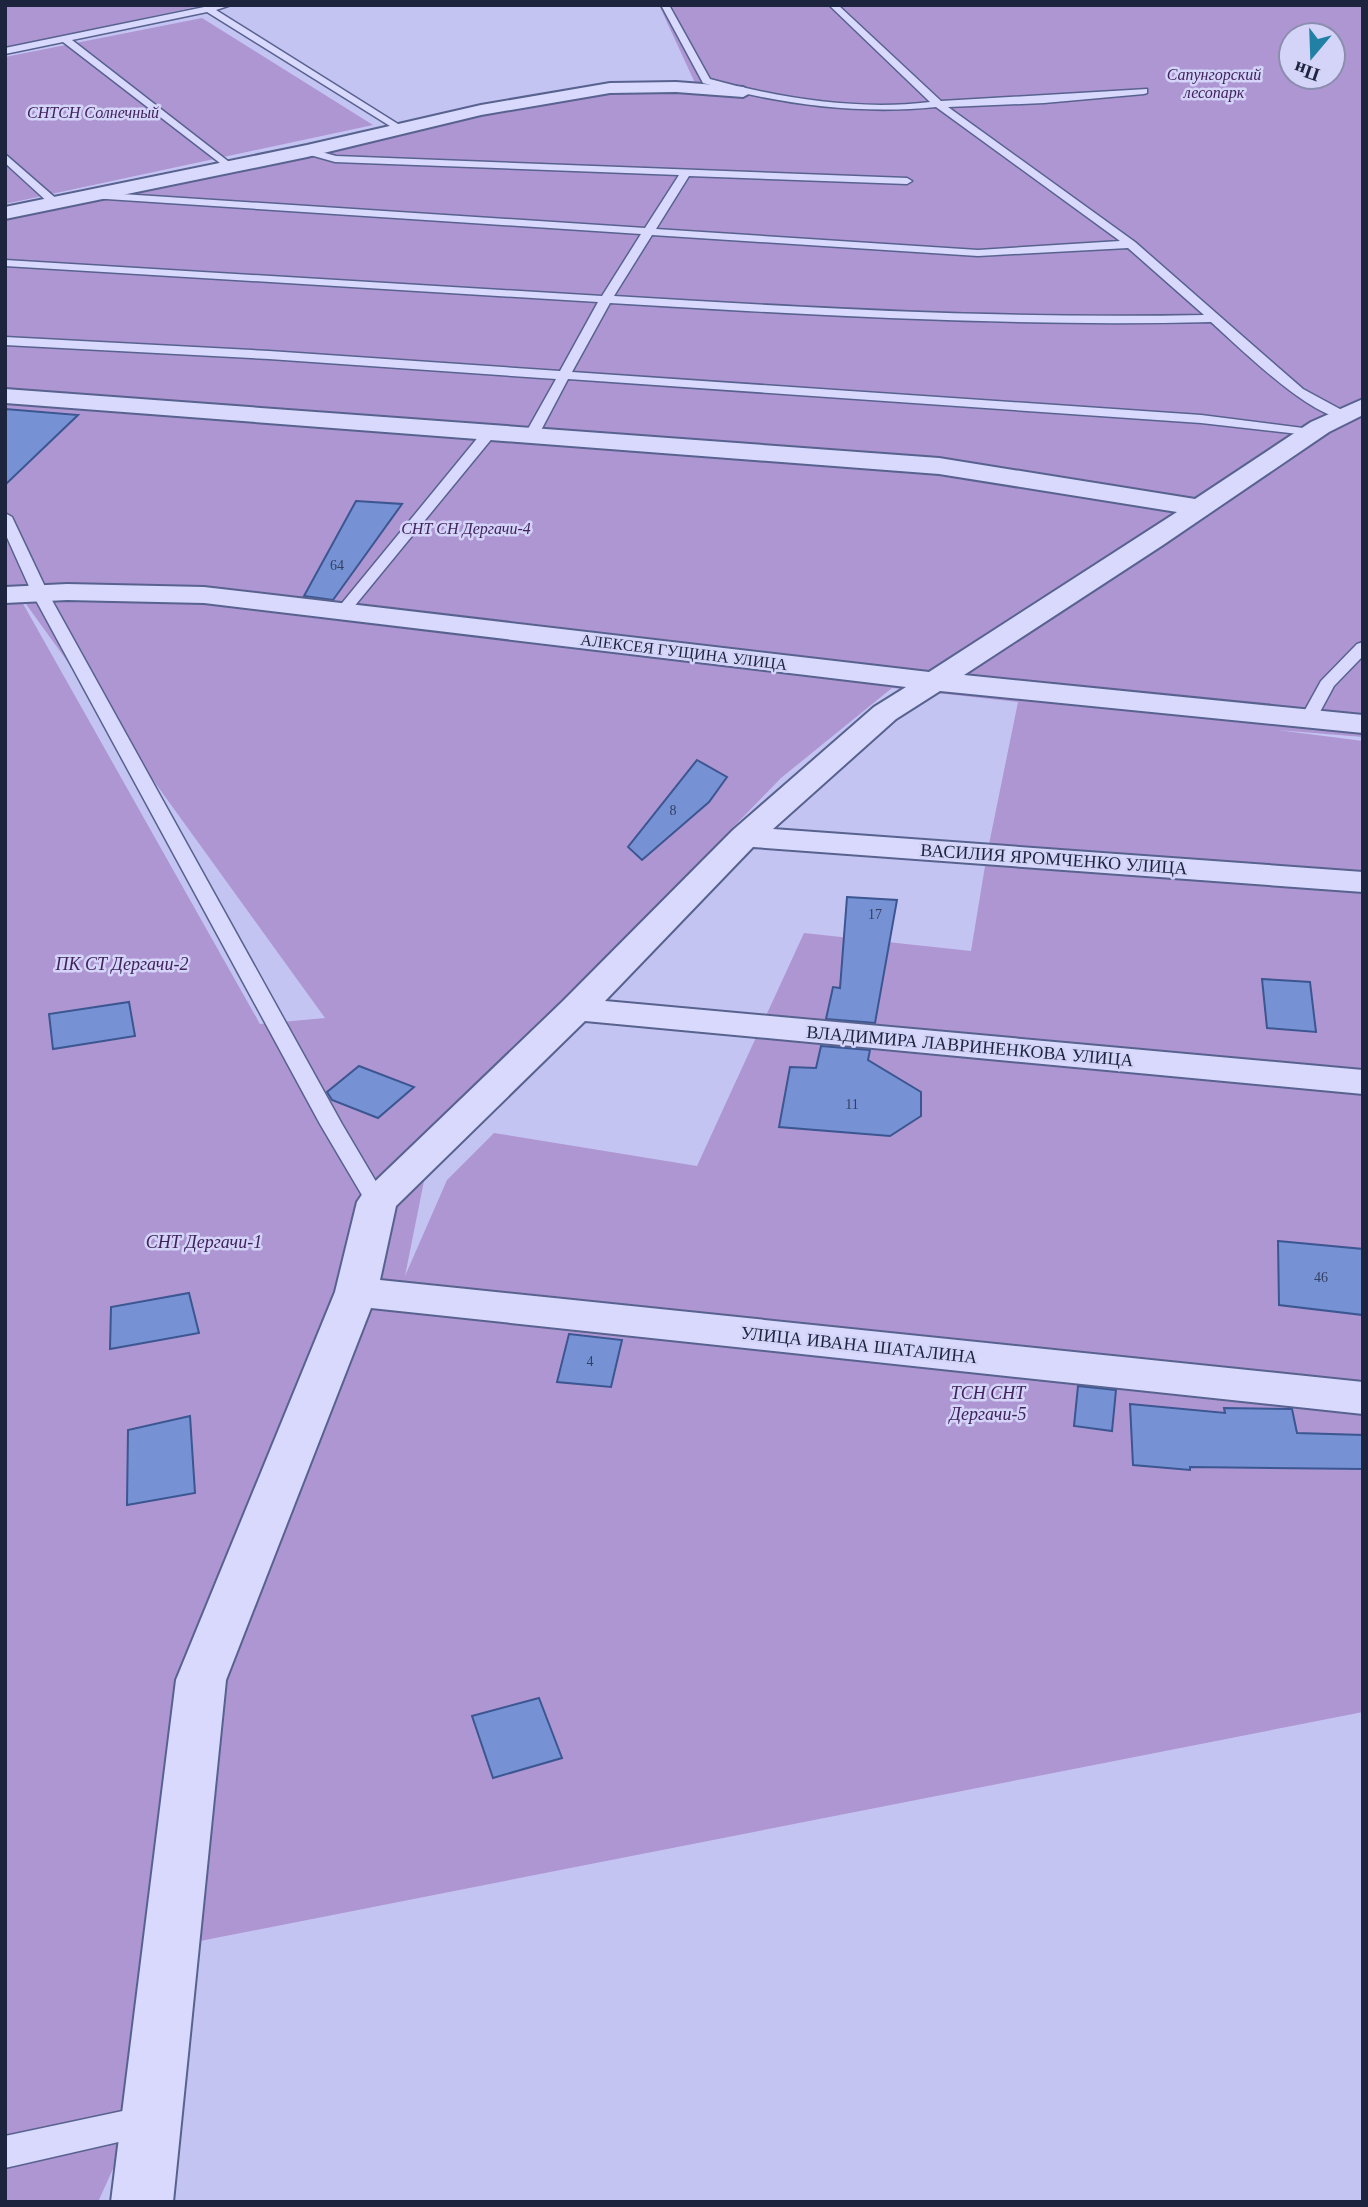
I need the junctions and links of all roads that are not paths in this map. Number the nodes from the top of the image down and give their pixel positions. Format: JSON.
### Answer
{"nodes":[{"id":1,"x":227,"y":5,"type":"edge"},
{"id":2,"x":665,"y":5,"type":"edge"},
{"id":3,"x":833,"y":5,"type":"edge"},
{"id":4,"x":208,"y":9,"type":"junction"},
{"id":5,"x":64,"y":38,"type":"junction"},
{"id":6,"x":5,"y":51,"type":"edge"},
{"id":7,"x":1144,"y":91,"type":"dead end"},
{"id":8,"x":743,"y":92,"type":"junction"},
{"id":9,"x":938,"y":104,"type":"junction"},
{"id":10,"x":401,"y":129,"type":"junction"},
{"id":11,"x":307,"y":151,"type":"junction"},
{"id":12,"x":5,"y":157,"type":"edge"},
{"id":13,"x":229,"y":167,"type":"junction"},
{"id":14,"x":686,"y":173,"type":"junction"},
{"id":15,"x":907,"y":181,"type":"dead end"},
{"id":16,"x":91,"y":195,"type":"junction"},
{"id":17,"x":55,"y":203,"type":"junction"},
{"id":18,"x":5,"y":214,"type":"edge"},
{"id":19,"x":649,"y":230,"type":"junction"},
{"id":20,"x":1130,"y":244,"type":"junction"},
{"id":21,"x":5,"y":263,"type":"edge"},
{"id":22,"x":606,"y":298,"type":"junction"},
{"id":23,"x":1214,"y":318,"type":"junction"},
{"id":24,"x":5,"y":341,"type":"edge"},
{"id":25,"x":562,"y":375,"type":"junction"},
{"id":26,"x":5,"y":396,"type":"edge"},
{"id":27,"x":1339,"y":418,"type":"edge"},
{"id":28,"x":489,"y":433,"type":"junction"},
{"id":29,"x":531,"y":436,"type":"junction"},
{"id":30,"x":1200,"y":508,"type":"junction"},
{"id":31,"x":5,"y":517,"type":"edge"},
{"id":32,"x":40,"y":593,"type":"junction"},
{"id":33,"x":5,"y":595,"type":"edge"},
{"id":34,"x":343,"y":611,"type":"junction"},
{"id":35,"x":1363,"y":647,"type":"edge"},
{"id":36,"x":934,"y":681,"type":"junction"},
{"id":37,"x":1308,"y":719,"type":"junction"},
{"id":38,"x":1363,"y":724,"type":"edge"},
{"id":39,"x":745,"y":837,"type":"junction"},
{"id":40,"x":1363,"y":882,"type":"edge"},
{"id":41,"x":576,"y":1009,"type":"junction"},
{"id":42,"x":1363,"y":1082,"type":"edge"},
{"id":43,"x":377,"y":1202,"type":"junction"},
{"id":44,"x":356,"y":1292,"type":"junction"},
{"id":45,"x":1363,"y":1398,"type":"edge"},
{"id":46,"x":151,"y":2121,"type":"junction"},
{"id":47,"x":5,"y":2152,"type":"edge"},
{"id":48,"x":142,"y":2202,"type":"edge"}],
"edges":[{"from":1,"to":4,"type":"lane"},
{"from":2,"to":8,"type":"lane"},
{"from":3,"to":9,"type":"lane"},
{"from":4,"to":5,"type":"lane"},
{"from":4,"to":10,"type":"lane"},
{"from":5,"to":6,"type":"lane"},
{"from":5,"to":13,"type":"lane"},
{"from":7,"to":9,"type":"lane"},
{"from":8,"to":9,"type":"lane"},
{"from":8,"to":10,"type":"street"},
{"from":9,"to":20,"type":"lane"},
{"from":10,"to":11,"type":"street"},
{"from":11,"to":13,"type":"street"},
{"from":11,"to":14,"type":"lane"},
{"from":12,"to":17,"type":"lane"},
{"from":13,"to":16,"type":"street"},
{"from":14,"to":15,"type":"lane"},
{"from":14,"to":19,"type":"lane"},
{"from":16,"to":17,"type":"street"},
{"from":16,"to":19,"type":"lane"},
{"from":17,"to":18,"type":"street"},
{"from":19,"to":20,"type":"lane"},
{"from":19,"to":22,"type":"lane"},
{"from":20,"to":23,"type":"lane"},
{"from":21,"to":22,"type":"lane"},
{"from":22,"to":23,"type":"lane"},
{"from":22,"to":25,"type":"lane"},
{"from":23,"to":27,"type":"lane"},
{"from":24,"to":25,"type":"lane"},
{"from":25,"to":27,"type":"lane"},
{"from":25,"to":29,"type":"lane"},
{"from":26,"to":28,"type":"street"},
{"from":27,"to":30,"type":"street"},
{"from":28,"to":29,"type":"street"},
{"from":28,"to":34,"type":"lane"},
{"from":29,"to":30,"type":"street"},
{"from":30,"to":36,"type":"street"},
{"from":31,"to":32,"type":"lane"},
{"from":32,"to":33,"type":"street","name":"АЛЕКСЕЯ ГУЩИНА УЛИЦА"},
{"from":32,"to":34,"type":"street","name":"АЛЕКСЕЯ ГУЩИНА УЛИЦА"},
{"from":32,"to":43,"type":"lane"},
{"from":34,"to":36,"type":"street","name":"АЛЕКСЕЯ ГУЩИНА УЛИЦА"},
{"from":35,"to":37,"type":"lane"},
{"from":36,"to":37,"type":"street","name":"АЛЕКСЕЯ ГУЩИНА УЛИЦА"},
{"from":36,"to":39,"type":"street"},
{"from":37,"to":38,"type":"street","name":"АЛЕКСЕЯ ГУЩИНА УЛИЦА"},
{"from":39,"to":40,"type":"street","name":"ВАСИЛИЯ ЯРОМЧЕНКО УЛИЦА"},
{"from":39,"to":41,"type":"street"},
{"from":41,"to":42,"type":"street","name":"ВЛАДИМИРА ЛАВРИНЕНКОВА УЛИЦА"},
{"from":41,"to":43,"type":"street"},
{"from":43,"to":44,"type":"street"},
{"from":44,"to":45,"type":"street","name":"УЛИЦА ИВАНА ШАТАЛИНА"},
{"from":44,"to":46,"type":"street"},
{"from":46,"to":47,"type":"lane"},
{"from":46,"to":48,"type":"street"}]}
